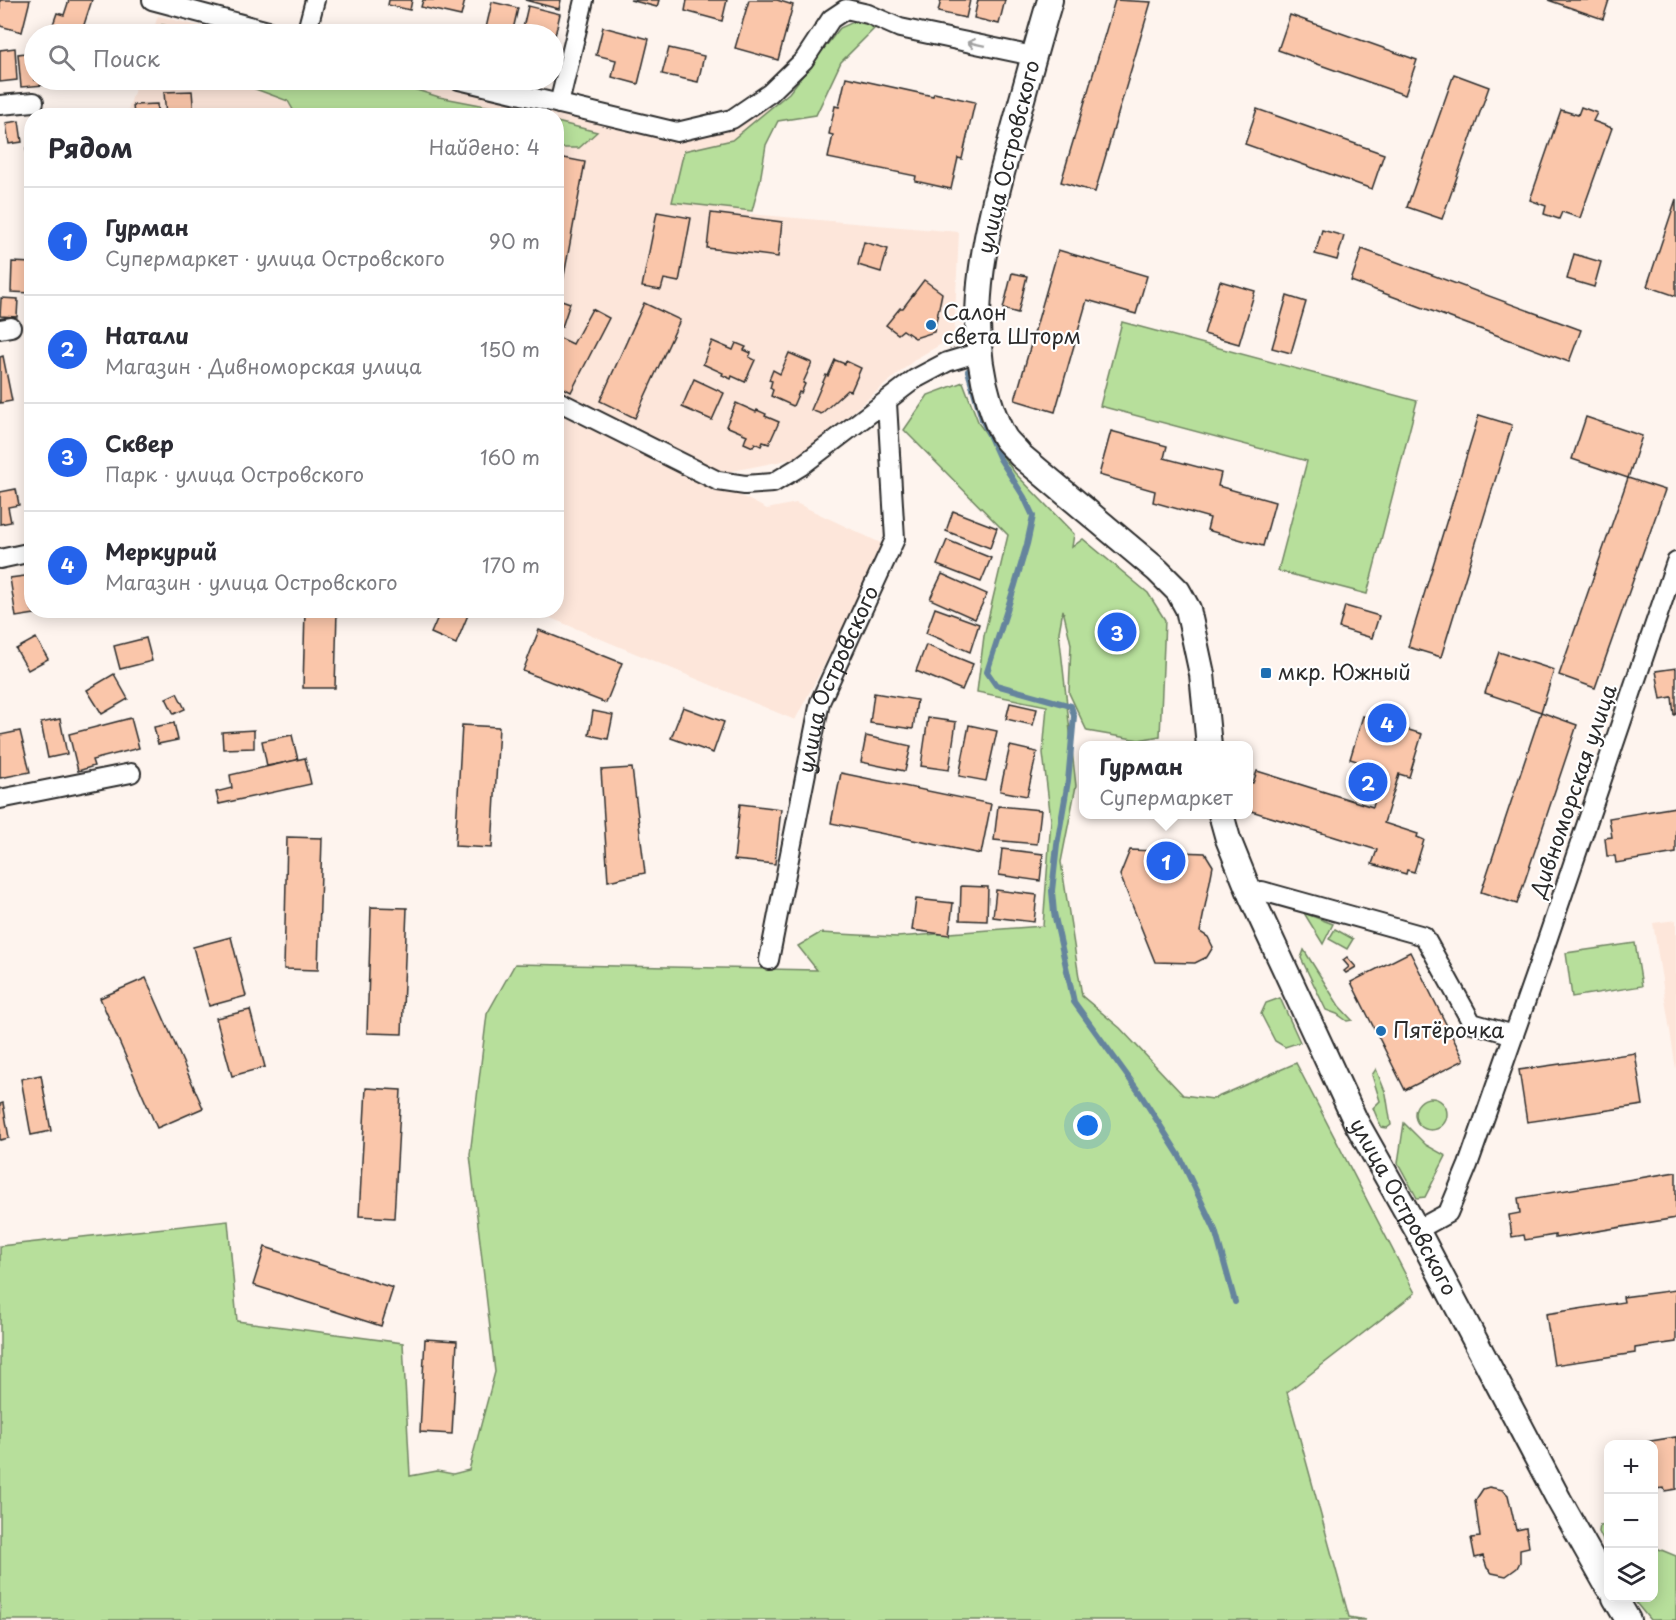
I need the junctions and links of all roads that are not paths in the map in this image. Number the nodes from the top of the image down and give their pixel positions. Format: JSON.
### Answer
{"nodes":[{"id":1,"x":152,"y":0,"type":"edge"},
{"id":2,"x":315,"y":0,"type":"edge"},
{"id":3,"x":584,"y":0,"type":"edge"},
{"id":4,"x":1050,"y":0,"type":"edge"},
{"id":5,"x":848,"y":5,"type":"edge"},
{"id":6,"x":242,"y":24,"type":"edge"},
{"id":7,"x":309,"y":24,"type":"edge"},
{"id":8,"x":1034,"y":56,"type":"junction"},
{"id":9,"x":564,"y":83,"type":"edge"},
{"id":10,"x":501,"y":90,"type":"edge"},
{"id":11,"x":562,"y":90,"type":"edge"},
{"id":12,"x":34,"y":102,"type":"dead end"},
{"id":13,"x":559,"y":104,"type":"junction"},
{"id":14,"x":0,"y":105,"type":"edge"},
{"id":15,"x":980,"y":352,"type":"junction"},
{"id":16,"x":887,"y":403,"type":"junction"},
{"id":17,"x":564,"y":404,"type":"edge"},
{"id":18,"x":24,"y":554,"type":"edge"},
{"id":19,"x":0,"y":559,"type":"edge"},
{"id":20,"x":1676,"y":562,"type":"edge"},
{"id":21,"x":1209,"y":741,"type":"edge"},
{"id":22,"x":131,"y":773,"type":"dead end"},
{"id":23,"x":0,"y":799,"type":"edge"},
{"id":24,"x":1222,"y":819,"type":"edge"},
{"id":25,"x":1251,"y":896,"type":"junction"},
{"id":26,"x":769,"y":960,"type":"dead end"},
{"id":27,"x":1514,"y":1035,"type":"junction"},
{"id":28,"x":1417,"y":1230,"type":"junction"},
{"id":29,"x":1604,"y":1580,"type":"edge"},
{"id":30,"x":1617,"y":1602,"type":"edge"},
{"id":31,"x":1628,"y":1620,"type":"edge"}],
"edges":[{"from":1,"to":6,"type":"street"},
{"from":2,"to":7,"type":"street"},
{"from":3,"to":9,"type":"street"},
{"from":4,"to":8,"type":"street","name":"улица Островского"},
{"from":8,"to":5,"type":"street","one_way":true},
{"from":5,"to":13,"type":"street"},
{"from":8,"to":15,"type":"street","name":"улица Островского"},
{"from":10,"to":13,"type":"street"},
{"from":11,"to":13,"type":"street"},
{"from":12,"to":14,"type":"street"},
{"from":15,"to":16,"type":"street"},
{"from":15,"to":21,"type":"street","name":"улица Островского"},
{"from":16,"to":17,"type":"street"},
{"from":16,"to":26,"type":"street","name":"улица Островского"},
{"from":18,"to":19,"type":"street"},
{"from":20,"to":27,"type":"street","name":"Дивноморская улица"},
{"from":22,"to":23,"type":"street"},
{"from":24,"to":25,"type":"street","name":"улица Островского"},
{"from":25,"to":27,"type":"street"},
{"from":25,"to":28,"type":"street","name":"улица Островского"},
{"from":27,"to":28,"type":"street","name":"Дивноморская улица"},
{"from":28,"to":29,"type":"street","name":"улица Островского"},
{"from":30,"to":31,"type":"street"}]}
